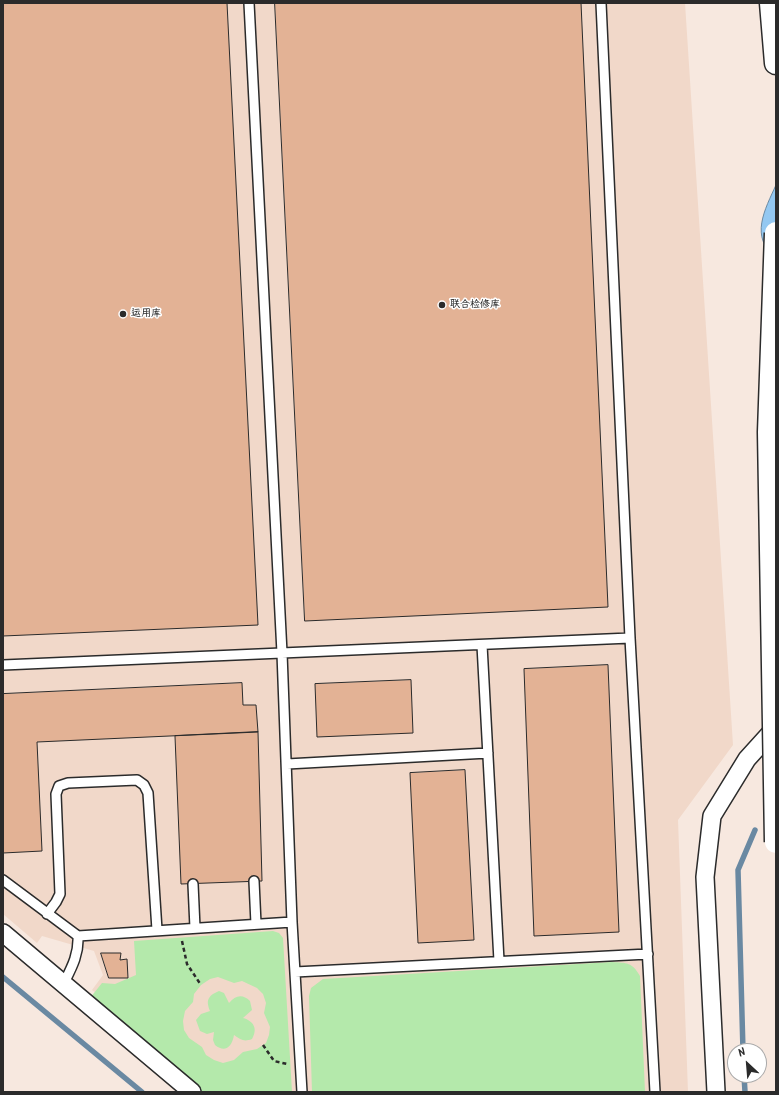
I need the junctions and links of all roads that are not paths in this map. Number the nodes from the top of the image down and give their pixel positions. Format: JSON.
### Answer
{"nodes":[{"id":1,"x":249,"y":3,"type":"edge"},
{"id":2,"x":601,"y":3,"type":"edge"},
{"id":3,"x":771,"y":3,"type":"edge"},
{"id":4,"x":776,"y":63,"type":"edge"},
{"id":5,"x":776,"y":233,"type":"edge"},
{"id":6,"x":630,"y":638,"type":"junction"},
{"id":7,"x":482,"y":644,"type":"junction"},
{"id":8,"x":282,"y":653,"type":"junction"},
{"id":9,"x":3,"y":665,"type":"edge"},
{"id":10,"x":776,"y":727,"type":"edge"},
{"id":11,"x":488,"y":752,"type":"junction"},
{"id":12,"x":286,"y":764,"type":"junction"},
{"id":13,"x":776,"y":842,"type":"edge"},
{"id":14,"x":3,"y":880,"type":"edge"},
{"id":15,"x":254,"y":881,"type":"dead end"},
{"id":16,"x":193,"y":884,"type":"dead end"},
{"id":17,"x":47,"y":914,"type":"junction"},
{"id":18,"x":292,"y":922,"type":"junction"},
{"id":19,"x":256,"y":924,"type":"junction"},
{"id":20,"x":195,"y":928,"type":"junction"},
{"id":21,"x":157,"y":930,"type":"junction"},
{"id":22,"x":3,"y":933,"type":"edge"},
{"id":23,"x":78,"y":936,"type":"junction"},
{"id":24,"x":648,"y":954,"type":"junction"},
{"id":25,"x":499,"y":962,"type":"junction"},
{"id":26,"x":295,"y":972,"type":"junction"},
{"id":27,"x":64,"y":983,"type":"junction"},
{"id":28,"x":192,"y":1092,"type":"edge"},
{"id":29,"x":302,"y":1092,"type":"edge"},
{"id":30,"x":655,"y":1092,"type":"edge"},
{"id":31,"x":716,"y":1092,"type":"edge"}],
"edges":[{"from":1,"to":8,"type":"lane"},
{"from":2,"to":6,"type":"lane"},
{"from":3,"to":4,"type":"main road"},
{"from":5,"to":13,"type":"main road","bridge":true},
{"from":6,"to":7,"type":"lane"},
{"from":6,"to":24,"type":"lane"},
{"from":7,"to":8,"type":"lane"},
{"from":7,"to":11,"type":"lane"},
{"from":8,"to":9,"type":"lane"},
{"from":8,"to":12,"type":"lane"},
{"from":10,"to":31,"type":"street"},
{"from":11,"to":12,"type":"lane"},
{"from":11,"to":25,"type":"lane"},
{"from":12,"to":18,"type":"lane"},
{"from":14,"to":17,"type":"lane"},
{"from":15,"to":19,"type":"lane"},
{"from":16,"to":20,"type":"lane"},
{"from":17,"to":21,"type":"lane"},
{"from":17,"to":23,"type":"lane"},
{"from":18,"to":19,"type":"lane"},
{"from":18,"to":26,"type":"lane"},
{"from":19,"to":20,"type":"lane"},
{"from":20,"to":21,"type":"lane"},
{"from":21,"to":23,"type":"lane"},
{"from":22,"to":27,"type":"street"},
{"from":23,"to":27,"type":"lane"},
{"from":24,"to":25,"type":"lane"},
{"from":24,"to":30,"type":"lane"},
{"from":25,"to":26,"type":"lane"},
{"from":26,"to":29,"type":"lane"},
{"from":27,"to":28,"type":"street"}]}
